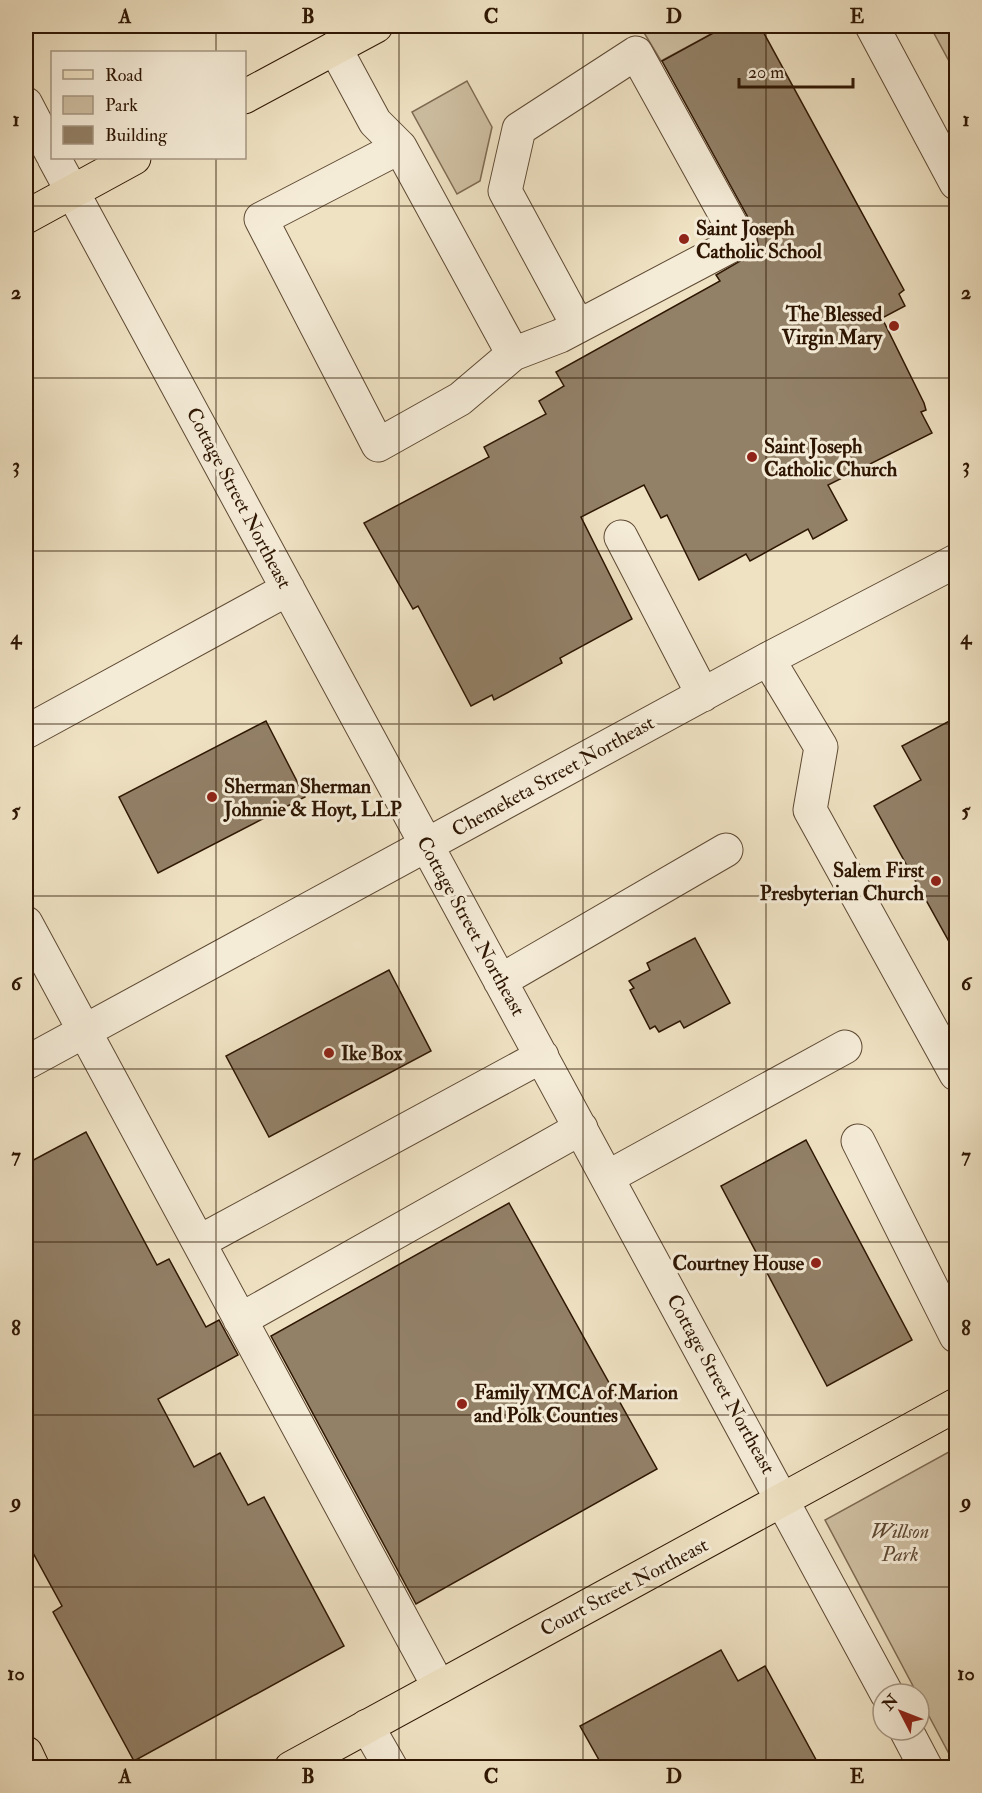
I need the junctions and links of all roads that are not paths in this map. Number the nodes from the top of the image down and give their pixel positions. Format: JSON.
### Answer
{"nodes":[{"id":1,"x":376,"y":26,"type":"edge"},
{"id":2,"x":872,"y":26,"type":"edge"},
{"id":3,"x":340,"y":38,"type":"edge"},
{"id":4,"x":246,"y":96,"type":"edge"},
{"id":5,"x":26,"y":104,"type":"edge"},
{"id":6,"x":400,"y":147,"type":"junction"},
{"id":7,"x":51,"y":152,"type":"edge"},
{"id":8,"x":55,"y":159,"type":"edge"},
{"id":9,"x":132,"y":159,"type":"edge"},
{"id":10,"x":957,"y":183,"type":"edge"},
{"id":11,"x":72,"y":191,"type":"junction"},
{"id":12,"x":26,"y":216,"type":"edge"},
{"id":13,"x":578,"y":326,"type":"junction"},
{"id":14,"x":513,"y":354,"type":"junction"},
{"id":15,"x":621,"y":537,"type":"dead end"},
{"id":16,"x":957,"y":561,"type":"edge"},
{"id":17,"x":288,"y":589,"type":"junction"},
{"id":18,"x":768,"y":659,"type":"junction"},
{"id":19,"x":702,"y":695,"type":"junction"},
{"id":20,"x":26,"y":732,"type":"edge"},
{"id":21,"x":426,"y":845,"type":"junction"},
{"id":22,"x":726,"y":850,"type":"dead end"},
{"id":23,"x":26,"y":923,"type":"edge"},
{"id":24,"x":500,"y":981,"type":"junction"},
{"id":25,"x":84,"y":1031,"type":"junction"},
{"id":26,"x":845,"y":1047,"type":"dead end"},
{"id":27,"x":542,"y":1056,"type":"junction"},
{"id":28,"x":26,"y":1063,"type":"edge"},
{"id":29,"x":957,"y":1074,"type":"edge"},
{"id":30,"x":581,"y":1128,"type":"junction"},
{"id":31,"x":858,"y":1141,"type":"dead end"},
{"id":32,"x":608,"y":1177,"type":"junction"},
{"id":33,"x":199,"y":1242,"type":"junction"},
{"id":34,"x":240,"y":1320,"type":"junction"},
{"id":35,"x":957,"y":1336,"type":"edge"},
{"id":36,"x":957,"y":1405,"type":"edge"},
{"id":37,"x":783,"y":1499,"type":"junction"},
{"id":38,"x":881,"y":1682,"type":"edge"},
{"id":39,"x":439,"y":1687,"type":"junction"},
{"id":40,"x":367,"y":1726,"type":"junction"},
{"id":41,"x":912,"y":1742,"type":"edge"},
{"id":42,"x":26,"y":1753,"type":"edge"},
{"id":43,"x":33,"y":1767,"type":"edge"},
{"id":44,"x":291,"y":1767,"type":"edge"},
{"id":45,"x":391,"y":1767,"type":"edge"},
{"id":46,"x":926,"y":1767,"type":"edge"}],
"edges":[{"from":1,"to":3,"type":"main road"},
{"from":2,"to":10,"type":"street"},
{"from":3,"to":4,"type":"main road"},
{"from":3,"to":6,"type":"street"},
{"from":5,"to":7,"type":"street","name":"Cottage Street Northeast"},
{"from":6,"to":14,"type":"street"},
{"from":6,"to":14,"type":"street"},
{"from":8,"to":11,"type":"street","name":"Cottage Street Northeast"},
{"from":9,"to":11,"type":"main road"},
{"from":11,"to":12,"type":"main road"},
{"from":11,"to":17,"type":"street","name":"Cottage Street Northeast"},
{"from":13,"to":13,"type":"street"},
{"from":13,"to":14,"type":"street"},
{"from":15,"to":19,"type":"street"},
{"from":16,"to":18,"type":"street","name":"Chemeketa Street Northeast"},
{"from":17,"to":20,"type":"street"},
{"from":17,"to":21,"type":"street","name":"Cottage Street Northeast"},
{"from":18,"to":19,"type":"street","name":"Chemeketa Street Northeast"},
{"from":18,"to":29,"type":"street"},
{"from":19,"to":21,"type":"street","name":"Chemeketa Street Northeast"},
{"from":21,"to":24,"type":"street","name":"Cottage Street Northeast"},
{"from":21,"to":25,"type":"street","name":"Chemeketa Street Northeast"},
{"from":22,"to":24,"type":"street"},
{"from":23,"to":25,"type":"street"},
{"from":24,"to":27,"type":"street","name":"Cottage Street Northeast"},
{"from":25,"to":28,"type":"street","name":"Chemeketa Street Northeast"},
{"from":25,"to":33,"type":"street"},
{"from":26,"to":32,"type":"street"},
{"from":27,"to":30,"type":"street","name":"Cottage Street Northeast"},
{"from":27,"to":33,"type":"street"},
{"from":30,"to":32,"type":"street","name":"Cottage Street Northeast"},
{"from":30,"to":34,"type":"street"},
{"from":31,"to":35,"type":"street"},
{"from":32,"to":37,"type":"street","name":"Cottage Street Northeast"},
{"from":33,"to":34,"type":"street"},
{"from":34,"to":39,"type":"street"},
{"from":36,"to":37,"type":"main road","name":"Court Street Northeast"},
{"from":37,"to":38,"type":"street","name":"Cottage Street Northeast"},
{"from":37,"to":39,"type":"main road","name":"Court Street Northeast"},
{"from":39,"to":40,"type":"main road","name":"Court Street Northeast"},
{"from":40,"to":44,"type":"main road","name":"Court Street Northeast"},
{"from":40,"to":45,"type":"street"},
{"from":41,"to":46,"type":"street"},
{"from":42,"to":43,"type":"main road"}]}
